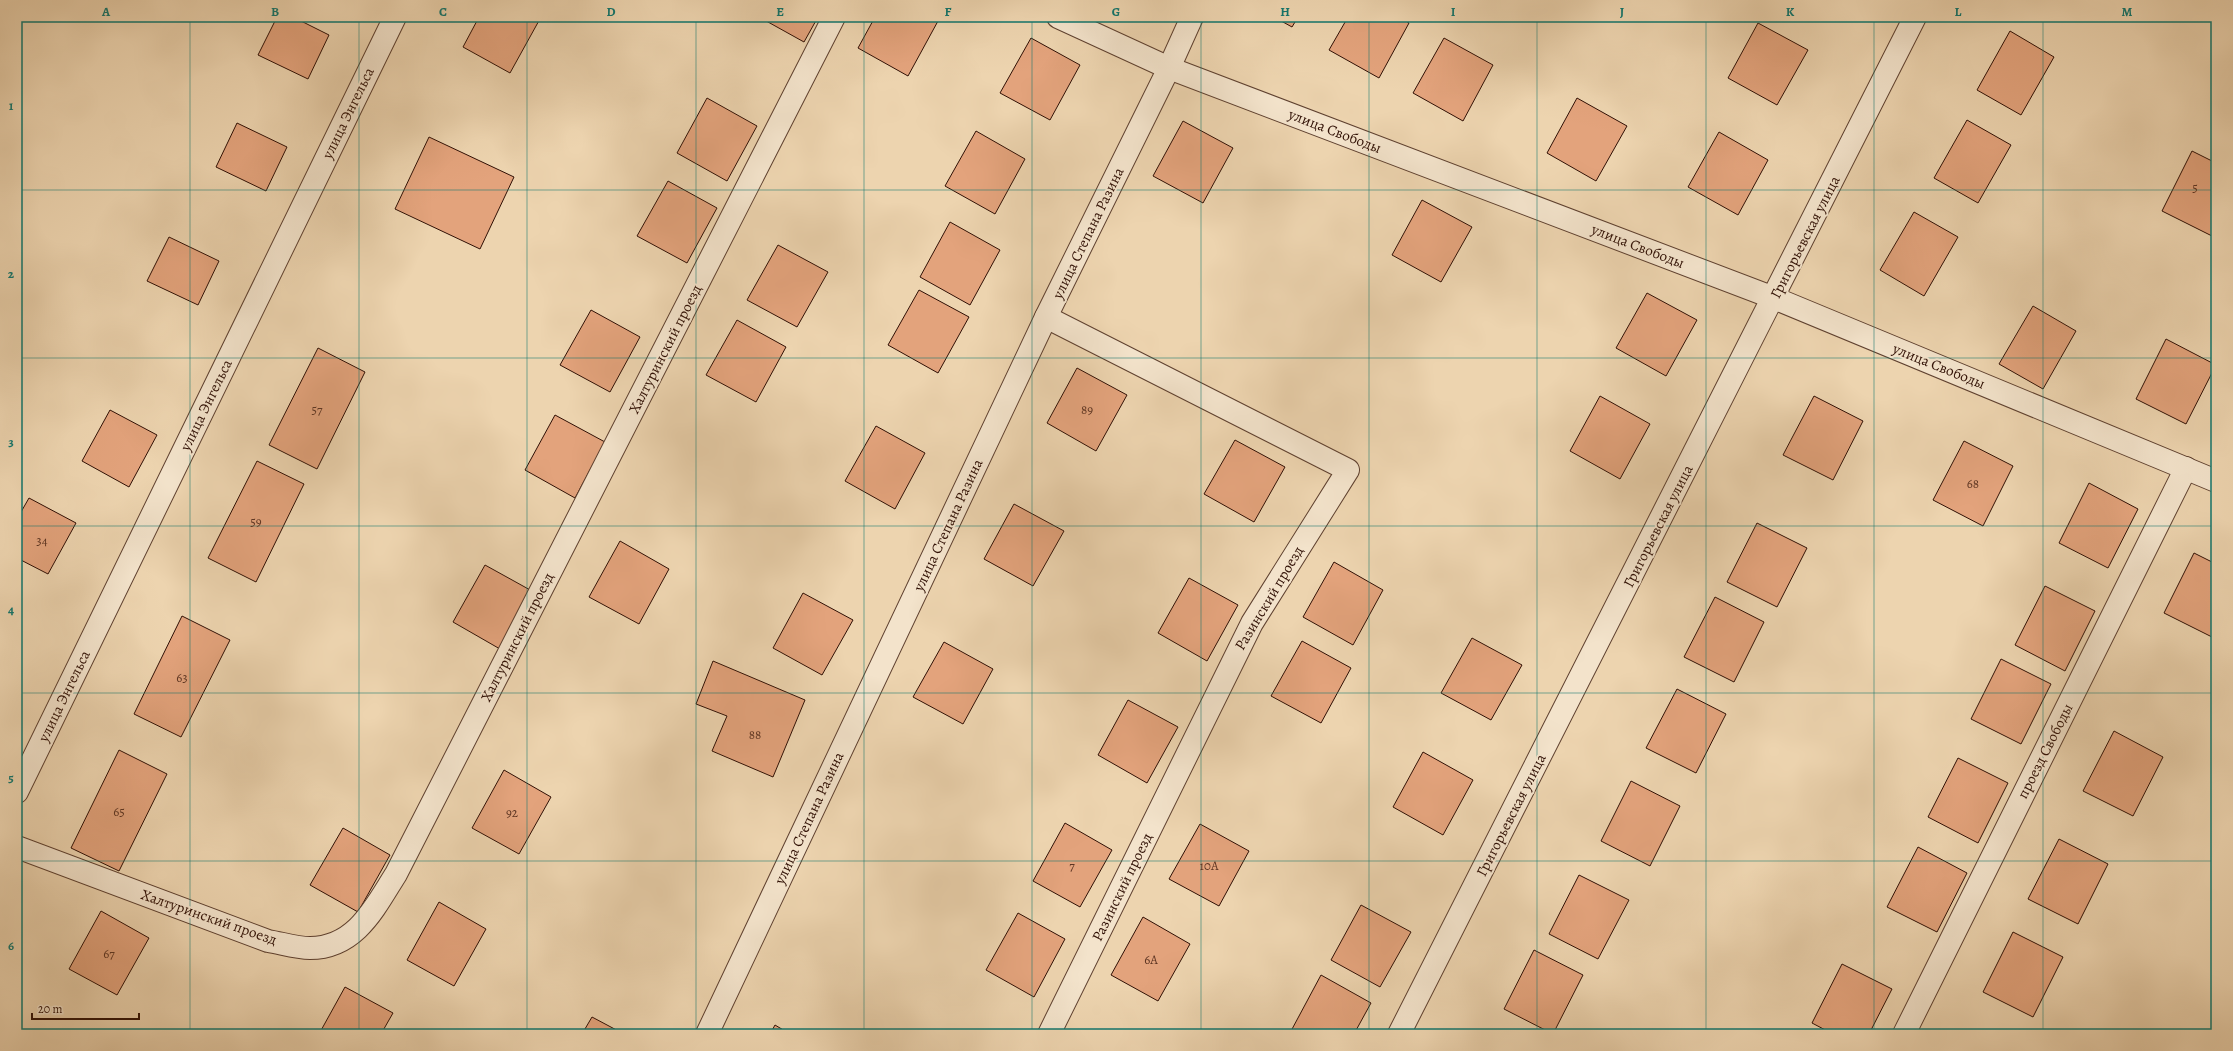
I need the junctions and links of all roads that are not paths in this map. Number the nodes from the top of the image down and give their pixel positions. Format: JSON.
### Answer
{"nodes":[{"id":1,"x":395,"y":17,"type":"edge"},
{"id":2,"x":834,"y":17,"type":"edge"},
{"id":3,"x":1058,"y":17,"type":"edge"},
{"id":4,"x":1192,"y":17,"type":"edge"},
{"id":5,"x":1915,"y":17,"type":"edge"},
{"id":6,"x":1169,"y":68,"type":"junction"},
{"id":7,"x":1774,"y":298,"type":"junction"},
{"id":8,"x":1046,"y":317,"type":"junction"},
{"id":9,"x":2186,"y":468,"type":"junction"},
{"id":10,"x":2216,"y":481,"type":"edge"},
{"id":11,"x":17,"y":792,"type":"edge"},
{"id":12,"x":17,"y":847,"type":"edge"},
{"id":13,"x":707,"y":1034,"type":"edge"},
{"id":14,"x":1049,"y":1034,"type":"edge"},
{"id":15,"x":1399,"y":1034,"type":"edge"},
{"id":16,"x":1904,"y":1034,"type":"edge"}],
"edges":[{"from":1,"to":11,"type":"street","name":"улица Энгельса"},
{"from":2,"to":12,"type":"street","name":"Халтуринский проезд"},
{"from":3,"to":6,"type":"street","name":"улица Свободы"},
{"from":4,"to":6,"type":"street","name":"улица Степана Разина"},
{"from":5,"to":7,"type":"street","name":"Григорьевская улица"},
{"from":6,"to":7,"type":"street","name":"улица Свободы"},
{"from":6,"to":8,"type":"street","name":"улица Степана Разина"},
{"from":7,"to":9,"type":"street","name":"улица Свободы"},
{"from":7,"to":15,"type":"street","name":"Григорьевская улица"},
{"from":8,"to":13,"type":"street","name":"улица Степана Разина"},
{"from":8,"to":14,"type":"street","name":"Разинский проезд"},
{"from":9,"to":10,"type":"street","name":"улица Свободы"},
{"from":9,"to":16,"type":"street","name":"проезд Свободы"}]}
